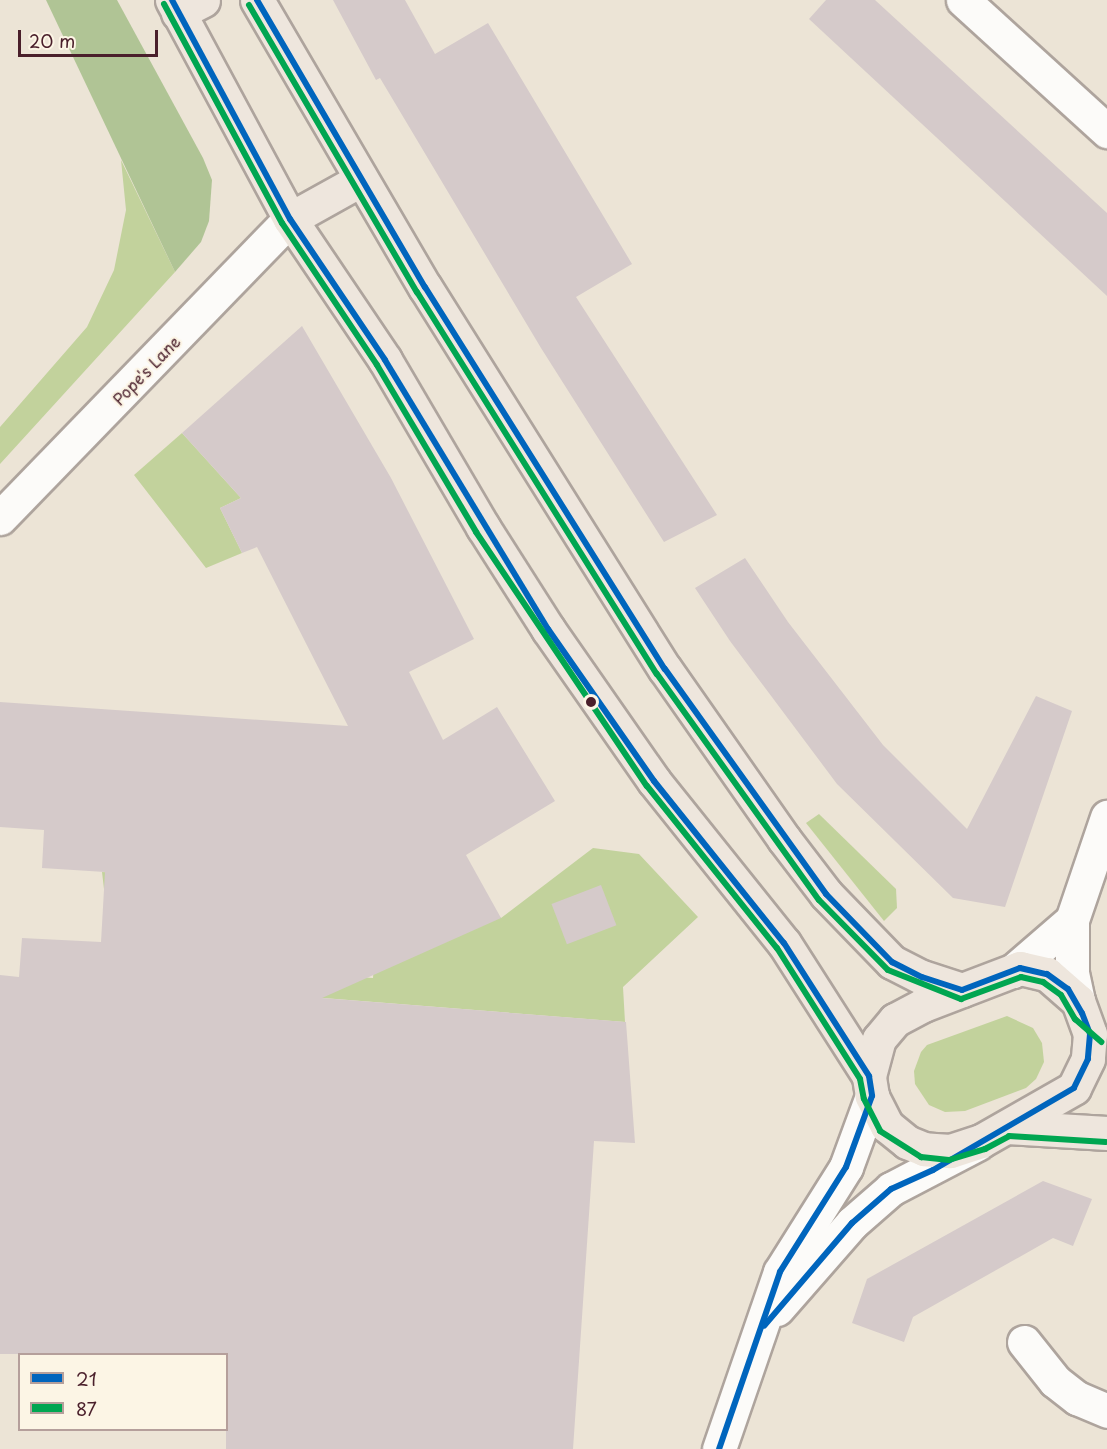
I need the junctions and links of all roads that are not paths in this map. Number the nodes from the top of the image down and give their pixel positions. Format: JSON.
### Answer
{"nodes":[{"id":1,"x":257,"y":0,"type":"edge"},
{"id":2,"x":963,"y":0,"type":"edge"},
{"id":3,"x":185,"y":4,"type":"edge"},
{"id":4,"x":1107,"y":130,"type":"edge"},
{"id":5,"x":360,"y":180,"type":"junction"},
{"id":6,"x":290,"y":219,"type":"junction"},
{"id":7,"x":0,"y":519,"type":"edge"},
{"id":8,"x":1107,"y":817,"type":"edge"},
{"id":9,"x":1072,"y":920,"type":"junction"},
{"id":10,"x":1013,"y":971,"type":"junction"},
{"id":11,"x":962,"y":990,"type":"junction"},
{"id":12,"x":1080,"y":1007,"type":"junction"},
{"id":13,"x":1107,"y":1035,"type":"edge"},
{"id":14,"x":870,"y":1086,"type":"junction"},
{"id":15,"x":1107,"y":1133,"type":"edge"},
{"id":16,"x":994,"y":1134,"type":"junction"},
{"id":17,"x":764,"y":1326,"type":"junction"},
{"id":18,"x":1024,"y":1342,"type":"dead end"},
{"id":19,"x":1107,"y":1410,"type":"edge"},
{"id":20,"x":720,"y":1449,"type":"edge"}],
"edges":[{"from":1,"to":5,"type":"main road"},
{"from":2,"to":4,"type":"street"},
{"from":3,"to":6,"type":"main road"},
{"from":5,"to":6,"type":"main road"},
{"from":5,"to":11,"type":"main road"},
{"from":6,"to":7,"type":"street","name":"Pope's Lane"},
{"from":6,"to":14,"type":"main road"},
{"from":8,"to":9,"type":"street"},
{"from":9,"to":10,"type":"street"},
{"from":9,"to":12,"type":"street"},
{"from":10,"to":11,"type":"main road"},
{"from":10,"to":12,"type":"main road"},
{"from":11,"to":14,"type":"main road"},
{"from":12,"to":13,"type":"main road"},
{"from":12,"to":16,"type":"main road"},
{"from":14,"to":16,"type":"main road"},
{"from":14,"to":17,"type":"street"},
{"from":15,"to":16,"type":"main road"},
{"from":16,"to":17,"type":"street"},
{"from":17,"to":20,"type":"street"},
{"from":18,"to":19,"type":"street"}]}
